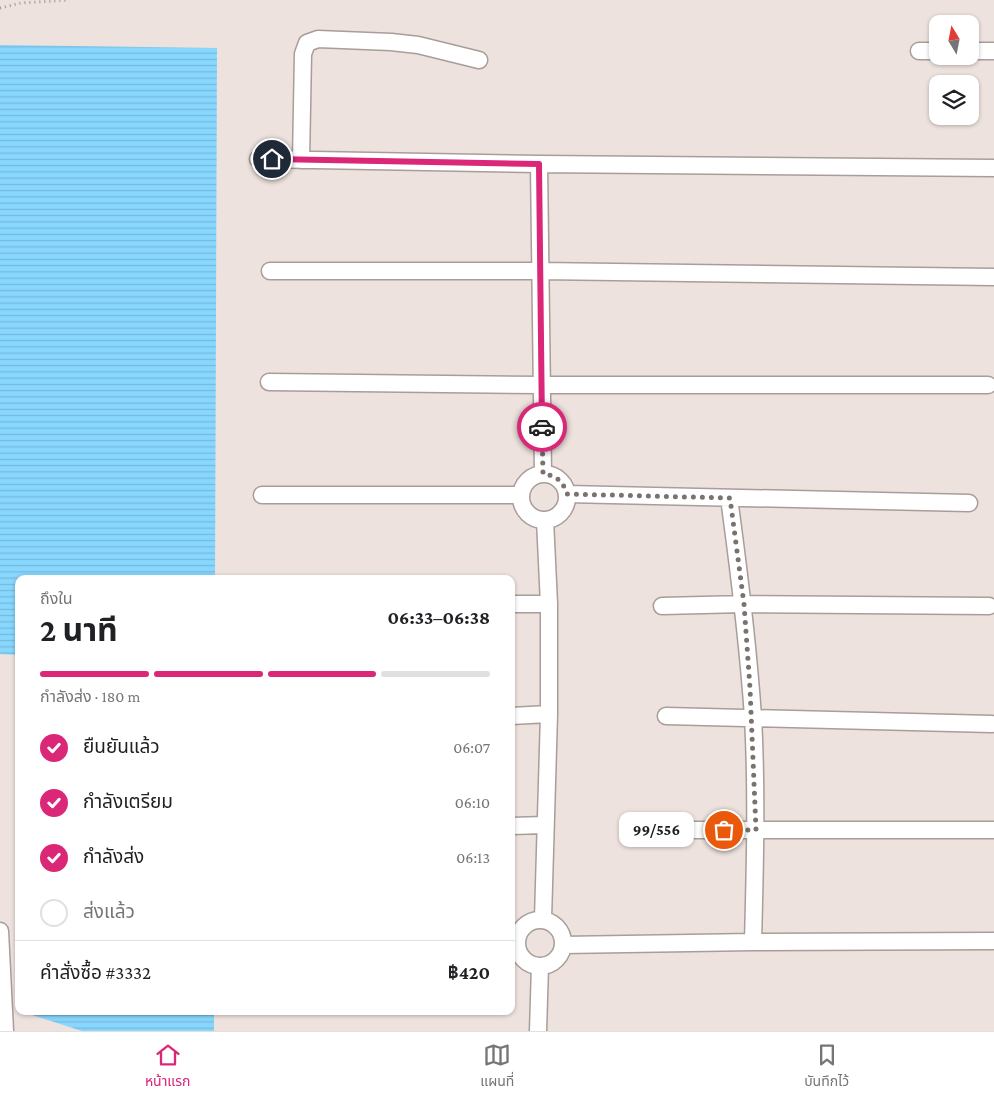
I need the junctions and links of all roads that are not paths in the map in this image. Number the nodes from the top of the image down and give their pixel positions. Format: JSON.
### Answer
{"nodes":[{"id":1,"x":919,"y":51,"type":"dead end"},
{"id":2,"x":929,"y":51,"type":"edge"},
{"id":3,"x":979,"y":51,"type":"edge"},
{"id":4,"x":994,"y":51,"type":"edge"},
{"id":5,"x":479,"y":60,"type":"dead end"},
{"id":6,"x":258,"y":159,"type":"dead end"},
{"id":7,"x":300,"y":160,"type":"junction"},
{"id":8,"x":539,"y":164,"type":"junction"},
{"id":9,"x":994,"y":168,"type":"edge"},
{"id":10,"x":540,"y":270,"type":"junction"},
{"id":11,"x":270,"y":271,"type":"dead end"},
{"id":12,"x":994,"y":277,"type":"edge"},
{"id":13,"x":269,"y":382,"type":"dead end"},
{"id":14,"x":541,"y":385,"type":"junction"},
{"id":15,"x":988,"y":385,"type":"dead end"},
{"id":16,"x":543,"y":474,"type":"junction"},
{"id":17,"x":567,"y":494,"type":"junction"},
{"id":18,"x":262,"y":495,"type":"dead end"},
{"id":19,"x":520,"y":495,"type":"junction"},
{"id":20,"x":730,"y":498,"type":"junction"},
{"id":21,"x":969,"y":503,"type":"dead end"},
{"id":22,"x":545,"y":520,"type":"junction"},
{"id":23,"x":515,"y":604,"type":"edge"},
{"id":24,"x":549,"y":604,"type":"junction"},
{"id":25,"x":744,"y":604,"type":"junction"},
{"id":26,"x":662,"y":606,"type":"dead end"},
{"id":27,"x":989,"y":606,"type":"dead end"},
{"id":28,"x":549,"y":714,"type":"junction"},
{"id":29,"x":515,"y":716,"type":"edge"},
{"id":30,"x":666,"y":716,"type":"dead end"},
{"id":31,"x":753,"y":719,"type":"junction"},
{"id":32,"x":992,"y":724,"type":"dead end"},
{"id":33,"x":545,"y":825,"type":"junction"},
{"id":34,"x":515,"y":826,"type":"edge"},
{"id":35,"x":676,"y":830,"type":"dead end"},
{"id":36,"x":756,"y":830,"type":"junction"},
{"id":37,"x":994,"y":830,"type":"edge"},
{"id":38,"x":543,"y":920,"type":"junction"},
{"id":39,"x":0,"y":931,"type":"edge"},
{"id":40,"x":515,"y":939,"type":"edge"},
{"id":41,"x":994,"y":941,"type":"edge"},
{"id":42,"x":753,"y":942,"type":"junction"},
{"id":43,"x":515,"y":944,"type":"edge"},
{"id":44,"x":563,"y":944,"type":"junction"},
{"id":45,"x":540,"y":966,"type":"junction"},
{"id":46,"x":5,"y":1031,"type":"edge"},
{"id":47,"x":538,"y":1031,"type":"edge"}],
"edges":[{"from":1,"to":2,"type":"street"},
{"from":3,"to":4,"type":"street"},
{"from":5,"to":7,"type":"street"},
{"from":6,"to":7,"type":"street"},
{"from":7,"to":8,"type":"street"},
{"from":8,"to":9,"type":"street"},
{"from":8,"to":10,"type":"street"},
{"from":10,"to":11,"type":"street"},
{"from":10,"to":12,"type":"street"},
{"from":10,"to":14,"type":"street"},
{"from":13,"to":14,"type":"street"},
{"from":14,"to":15,"type":"street"},
{"from":14,"to":16,"type":"street"},
{"from":16,"to":17,"type":"street"},
{"from":16,"to":19,"type":"street"},
{"from":17,"to":20,"type":"street"},
{"from":17,"to":22,"type":"street"},
{"from":18,"to":19,"type":"street"},
{"from":19,"to":22,"type":"street"},
{"from":20,"to":21,"type":"street"},
{"from":20,"to":25,"type":"street"},
{"from":22,"to":24,"type":"street"},
{"from":23,"to":24,"type":"street"},
{"from":24,"to":28,"type":"street"},
{"from":25,"to":26,"type":"street"},
{"from":25,"to":27,"type":"street"},
{"from":25,"to":31,"type":"street"},
{"from":28,"to":29,"type":"street"},
{"from":28,"to":33,"type":"street"},
{"from":30,"to":31,"type":"street"},
{"from":31,"to":32,"type":"street"},
{"from":31,"to":36,"type":"street"},
{"from":33,"to":34,"type":"street"},
{"from":33,"to":38,"type":"street"},
{"from":35,"to":36,"type":"street"},
{"from":36,"to":37,"type":"street"},
{"from":36,"to":42,"type":"street"},
{"from":38,"to":40,"type":"street"},
{"from":38,"to":44,"type":"street"},
{"from":39,"to":46,"type":"street"},
{"from":41,"to":42,"type":"street"},
{"from":42,"to":44,"type":"street"},
{"from":43,"to":45,"type":"street"},
{"from":44,"to":45,"type":"street"},
{"from":45,"to":47,"type":"street"}]}
